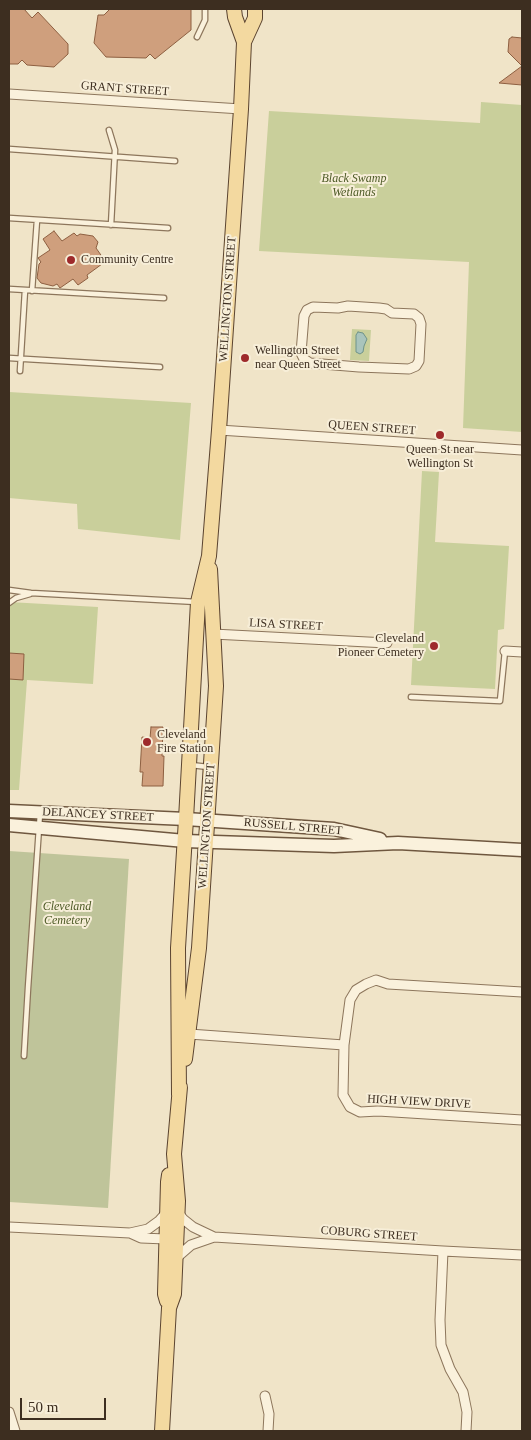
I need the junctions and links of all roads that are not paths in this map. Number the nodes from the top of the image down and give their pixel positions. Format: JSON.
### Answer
{"nodes":[{"id":1,"x":205,"y":9,"type":"edge"},
{"id":2,"x":234,"y":9,"type":"edge"},
{"id":3,"x":255,"y":9,"type":"edge"},
{"id":4,"x":197,"y":37,"type":"dead end"},
{"id":5,"x":244,"y":42,"type":"junction"},
{"id":6,"x":9,"y":94,"type":"edge"},
{"id":7,"x":240,"y":109,"type":"junction"},
{"id":8,"x":109,"y":130,"type":"dead end"},
{"id":9,"x":9,"y":149,"type":"edge"},
{"id":10,"x":115,"y":156,"type":"junction"},
{"id":11,"x":175,"y":161,"type":"dead end"},
{"id":12,"x":9,"y":218,"type":"edge"},
{"id":13,"x":37,"y":220,"type":"junction"},
{"id":14,"x":111,"y":225,"type":"junction"},
{"id":15,"x":168,"y":228,"type":"dead end"},
{"id":16,"x":9,"y":289,"type":"edge"},
{"id":17,"x":25,"y":290,"type":"junction"},
{"id":18,"x":32,"y":290,"type":"junction"},
{"id":19,"x":164,"y":298,"type":"dead end"},
{"id":20,"x":9,"y":358,"type":"edge"},
{"id":21,"x":20,"y":358,"type":"junction"},
{"id":22,"x":160,"y":367,"type":"dead end"},
{"id":23,"x":359,"y":367,"type":"joint"},
{"id":24,"x":20,"y":371,"type":"dead end"},
{"id":25,"x":220,"y":430,"type":"junction"},
{"id":26,"x":522,"y":450,"type":"edge"},
{"id":27,"x":209,"y":556,"type":"junction"},
{"id":28,"x":9,"y":590,"type":"edge"},
{"id":29,"x":32,"y":593,"type":"junction"},
{"id":30,"x":198,"y":602,"type":"junction"},
{"id":31,"x":9,"y":603,"type":"edge"},
{"id":32,"x":213,"y":634,"type":"junction"},
{"id":33,"x":387,"y":643,"type":"dead end"},
{"id":34,"x":506,"y":651,"type":"joint"},
{"id":35,"x":522,"y":652,"type":"edge"},
{"id":36,"x":411,"y":697,"type":"dead end"},
{"id":37,"x":189,"y":765,"type":"junction"},
{"id":38,"x":210,"y":767,"type":"junction"},
{"id":39,"x":9,"y":811,"type":"edge"},
{"id":40,"x":40,"y":812,"type":"junction"},
{"id":41,"x":67,"y":813,"type":"junction"},
{"id":42,"x":186,"y":819,"type":"junction"},
{"id":43,"x":206,"y":821,"type":"junction"},
{"id":44,"x":9,"y":825,"type":"edge"},
{"id":45,"x":40,"y":827,"type":"junction"},
{"id":46,"x":66,"y":829,"type":"junction"},
{"id":47,"x":185,"y":841,"type":"junction"},
{"id":48,"x":205,"y":842,"type":"junction"},
{"id":49,"x":398,"y":843,"type":"junction"},
{"id":50,"x":522,"y":850,"type":"edge"},
{"id":51,"x":522,"y":992,"type":"edge"},
{"id":52,"x":189,"y":1034,"type":"junction"},
{"id":53,"x":344,"y":1045,"type":"junction"},
{"id":54,"x":24,"y":1056,"type":"dead end"},
{"id":55,"x":179,"y":1095,"type":"junction"},
{"id":56,"x":522,"y":1120,"type":"edge"},
{"id":57,"x":172,"y":1212,"type":"junction"},
{"id":58,"x":9,"y":1227,"type":"edge"},
{"id":59,"x":130,"y":1233,"type":"junction"},
{"id":60,"x":171,"y":1237,"type":"junction"},
{"id":61,"x":214,"y":1237,"type":"junction"},
{"id":62,"x":443,"y":1251,"type":"junction"},
{"id":63,"x":522,"y":1254,"type":"edge"},
{"id":64,"x":175,"y":1259,"type":"junction"},
{"id":65,"x":169,"y":1308,"type":"junction"},
{"id":66,"x":264,"y":1396,"type":"dead end"},
{"id":67,"x":9,"y":1412,"type":"edge"},
{"id":68,"x":15,"y":1431,"type":"edge"},
{"id":69,"x":162,"y":1431,"type":"edge"},
{"id":70,"x":268,"y":1431,"type":"edge"},
{"id":71,"x":466,"y":1431,"type":"edge"}],
"edges":[{"from":1,"to":4,"type":"lane"},
{"from":2,"to":5,"type":"main road","name":"WELLINGTON STREET"},
{"from":3,"to":5,"type":"main road","name":"WELLINGTON STREET"},
{"from":5,"to":7,"type":"main road","name":"WELLINGTON STREET"},
{"from":6,"to":7,"type":"street","name":"GRANT STREET"},
{"from":7,"to":25,"type":"main road","name":"WELLINGTON STREET"},
{"from":8,"to":10,"type":"lane"},
{"from":9,"to":10,"type":"lane"},
{"from":10,"to":11,"type":"lane"},
{"from":10,"to":14,"type":"lane"},
{"from":12,"to":13,"type":"lane"},
{"from":13,"to":14,"type":"lane"},
{"from":13,"to":18,"type":"lane"},
{"from":14,"to":15,"type":"lane"},
{"from":16,"to":17,"type":"lane"},
{"from":17,"to":18,"type":"lane"},
{"from":17,"to":21,"type":"lane"},
{"from":18,"to":19,"type":"lane"},
{"from":20,"to":21,"type":"lane"},
{"from":21,"to":22,"type":"lane"},
{"from":21,"to":24,"type":"lane"},
{"from":23,"to":23,"type":"street"},
{"from":25,"to":26,"type":"street","name":"QUEEN STREET"},
{"from":25,"to":27,"type":"main road","name":"WELLINGTON STREET"},
{"from":27,"to":30,"type":"main road","name":"WELLINGTON STREET"},
{"from":27,"to":32,"type":"main road","name":"WELLINGTON STREET"},
{"from":28,"to":29,"type":"lane"},
{"from":29,"to":30,"type":"lane"},
{"from":29,"to":31,"type":"lane"},
{"from":30,"to":37,"type":"main road","name":"WELLINGTON STREET"},
{"from":32,"to":33,"type":"street","name":"LISA STREET"},
{"from":32,"to":38,"type":"main road","name":"WELLINGTON STREET"},
{"from":34,"to":35,"type":"street"},
{"from":34,"to":36,"type":"lane"},
{"from":37,"to":38,"type":"lane"},
{"from":37,"to":42,"type":"main road","name":"WELLINGTON STREET"},
{"from":38,"to":43,"type":"main road","name":"WELLINGTON STREET"},
{"from":39,"to":40,"type":"main road","name":"DELANCEY STREET"},
{"from":40,"to":41,"type":"main road","name":"DELANCEY STREET"},
{"from":40,"to":45,"type":"lane"},
{"from":41,"to":42,"type":"main road","name":"DELANCEY STREET"},
{"from":41,"to":46,"type":"lane"},
{"from":42,"to":43,"type":"main road","name":"RUSSELL STREET"},
{"from":42,"to":47,"type":"main road","name":"WELLINGTON STREET"},
{"from":43,"to":48,"type":"main road","name":"WELLINGTON STREET"},
{"from":43,"to":49,"type":"main road","name":"RUSSELL STREET"},
{"from":44,"to":45,"type":"main road","name":"DELANCEY STREET"},
{"from":45,"to":46,"type":"main road","name":"DELANCEY STREET"},
{"from":45,"to":54,"type":"lane"},
{"from":46,"to":47,"type":"main road","name":"DELANCEY STREET"},
{"from":47,"to":48,"type":"main road","name":"RUSSELL STREET"},
{"from":47,"to":55,"type":"main road","name":"WELLINGTON STREET"},
{"from":48,"to":49,"type":"main road","name":"RUSSELL STREET"},
{"from":48,"to":52,"type":"main road","name":"WELLINGTON STREET"},
{"from":49,"to":50,"type":"main road","name":"RUSSELL STREET"},
{"from":51,"to":53,"type":"street","name":"HIGH VIEW DRIVE"},
{"from":52,"to":53,"type":"street"},
{"from":52,"to":55,"type":"main road","name":"WELLINGTON STREET"},
{"from":53,"to":56,"type":"street","name":"HIGH VIEW DRIVE"},
{"from":55,"to":57,"type":"main road","name":"WELLINGTON STREET"},
{"from":57,"to":59,"type":"street"},
{"from":57,"to":60,"type":"main road","name":"WELLINGTON STREET"},
{"from":57,"to":61,"type":"street","name":"COBURG STREET"},
{"from":58,"to":59,"type":"street"},
{"from":59,"to":60,"type":"street"},
{"from":60,"to":64,"type":"main road","name":"WELLINGTON STREET"},
{"from":60,"to":65,"type":"main road","name":"WELLINGTON STREET"},
{"from":61,"to":62,"type":"street","name":"COBURG STREET"},
{"from":61,"to":64,"type":"street","name":"COBURG STREET"},
{"from":62,"to":63,"type":"street","name":"COBURG STREET"},
{"from":62,"to":71,"type":"street"},
{"from":64,"to":65,"type":"main road","name":"WELLINGTON STREET"},
{"from":65,"to":69,"type":"main road","name":"WELLINGTON STREET"},
{"from":66,"to":70,"type":"street"},
{"from":67,"to":68,"type":"street"}]}
